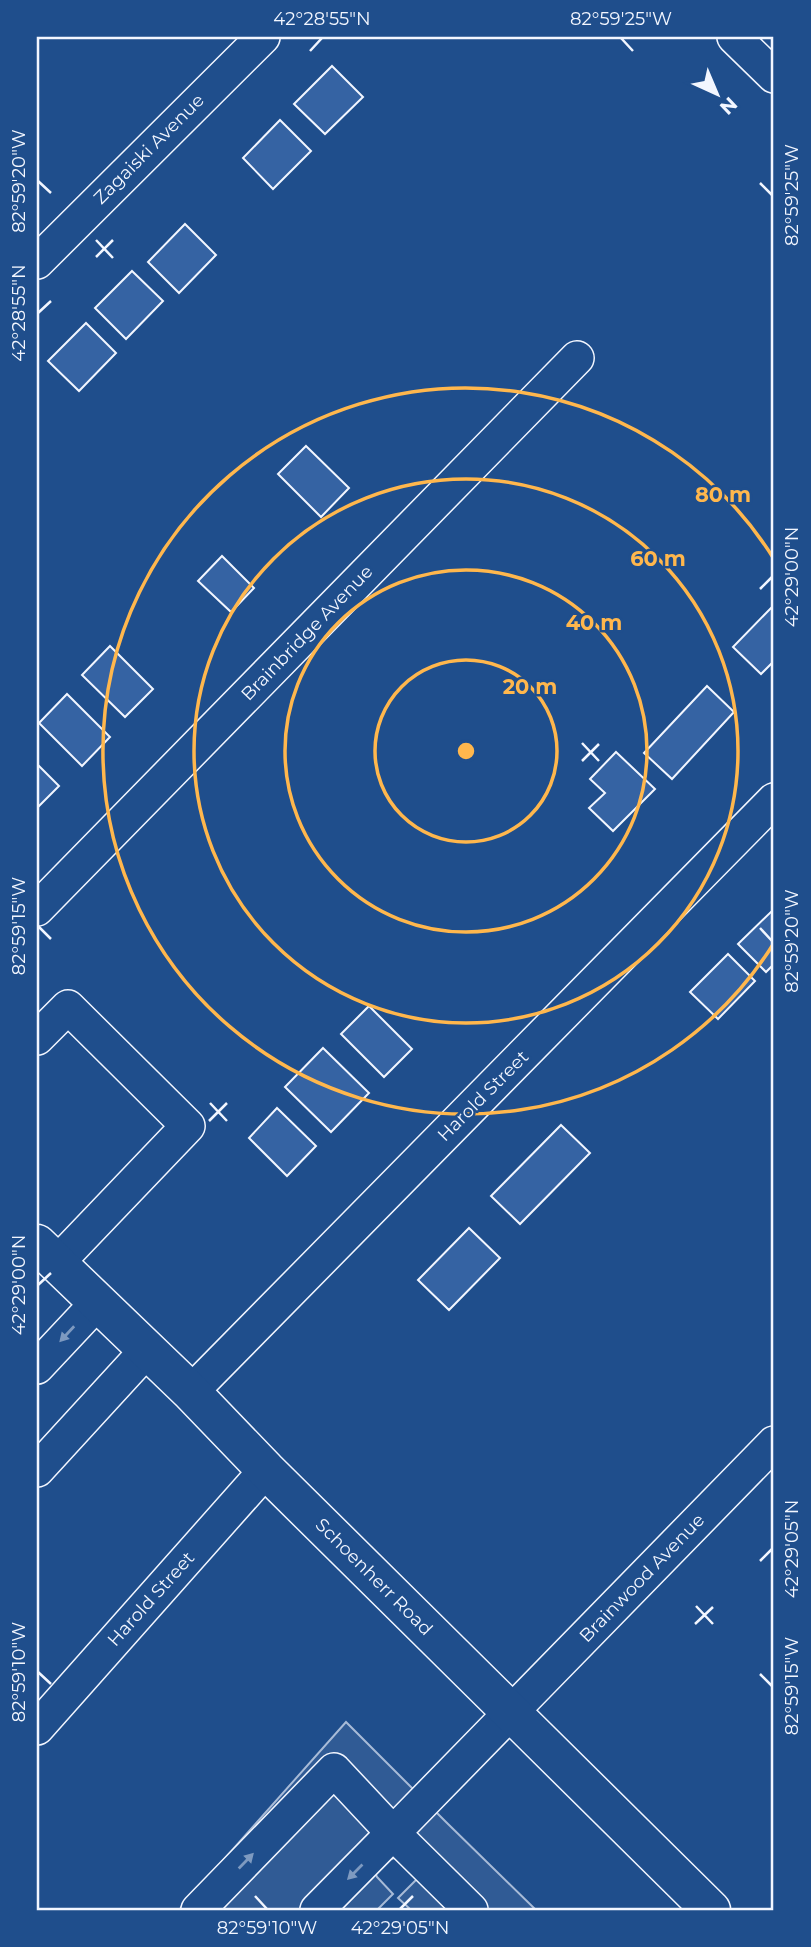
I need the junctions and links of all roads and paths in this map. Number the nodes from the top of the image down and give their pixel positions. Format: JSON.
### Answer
{"nodes":[{"id":1,"x":263,"y":37,"type":"edge"},
{"id":2,"x":734,"y":37,"type":"edge"},
{"id":3,"x":774,"y":76,"type":"edge"},
{"id":4,"x":37,"y":262,"type":"edge"},
{"id":5,"x":577,"y":358,"type":"dead end"},
{"id":6,"x":774,"y":800,"type":"edge"},
{"id":7,"x":37,"y":909,"type":"edge"},
{"id":8,"x":37,"y":1038,"type":"edge"},
{"id":9,"x":47,"y":1253,"type":"edge"},
{"id":10,"x":97,"y":1302,"type":"junction"},
{"id":11,"x":147,"y":1350,"type":"junction"},
{"id":12,"x":37,"y":1367,"type":"edge"},
{"id":13,"x":191,"y":1392,"type":"junction"},
{"id":14,"x":774,"y":1443,"type":"edge"},
{"id":15,"x":37,"y":1470,"type":"edge"},
{"id":16,"x":266,"y":1470,"type":"junction"},
{"id":17,"x":510,"y":1713,"type":"junction"},
{"id":18,"x":37,"y":1728,"type":"edge"},
{"id":19,"x":393,"y":1833,"type":"junction"},
{"id":20,"x":198,"y":1910,"type":"edge"},
{"id":21,"x":317,"y":1910,"type":"edge"},
{"id":22,"x":471,"y":1910,"type":"edge"},
{"id":23,"x":711,"y":1910,"type":"edge"}],
"edges":[{"from":1,"to":4,"type":"street","name":"Zagaiski Avenue"},
{"from":2,"to":3,"type":"street"},
{"from":5,"to":7,"type":"street","name":"Brainbridge Avenue"},
{"from":6,"to":13,"type":"street","name":"Harold Street"},
{"from":8,"to":9,"type":"street"},
{"from":9,"to":10,"type":"main road","name":"Schoenherr Road"},
{"from":10,"to":11,"type":"main road","name":"Schoenherr Road"},
{"from":10,"to":12,"type":"street","one_way":true},
{"from":11,"to":13,"type":"main road","name":"Schoenherr Road"},
{"from":11,"to":15,"type":"street"},
{"from":13,"to":16,"type":"main road","name":"Schoenherr Road"},
{"from":14,"to":17,"type":"street","name":"Brainwood Avenue"},
{"from":16,"to":17,"type":"main road","name":"Schoenherr Road"},
{"from":16,"to":18,"type":"street","name":"Harold Street"},
{"from":17,"to":19,"type":"street","name":"Brainwood Avenue"},
{"from":17,"to":23,"type":"main road","name":"Schoenherr Road"},
{"from":20,"to":19,"type":"street","one_way":true},
{"from":19,"to":21,"type":"street","name":"Brainwood Avenue","one_way":true},
{"from":19,"to":22,"type":"street"}]}
